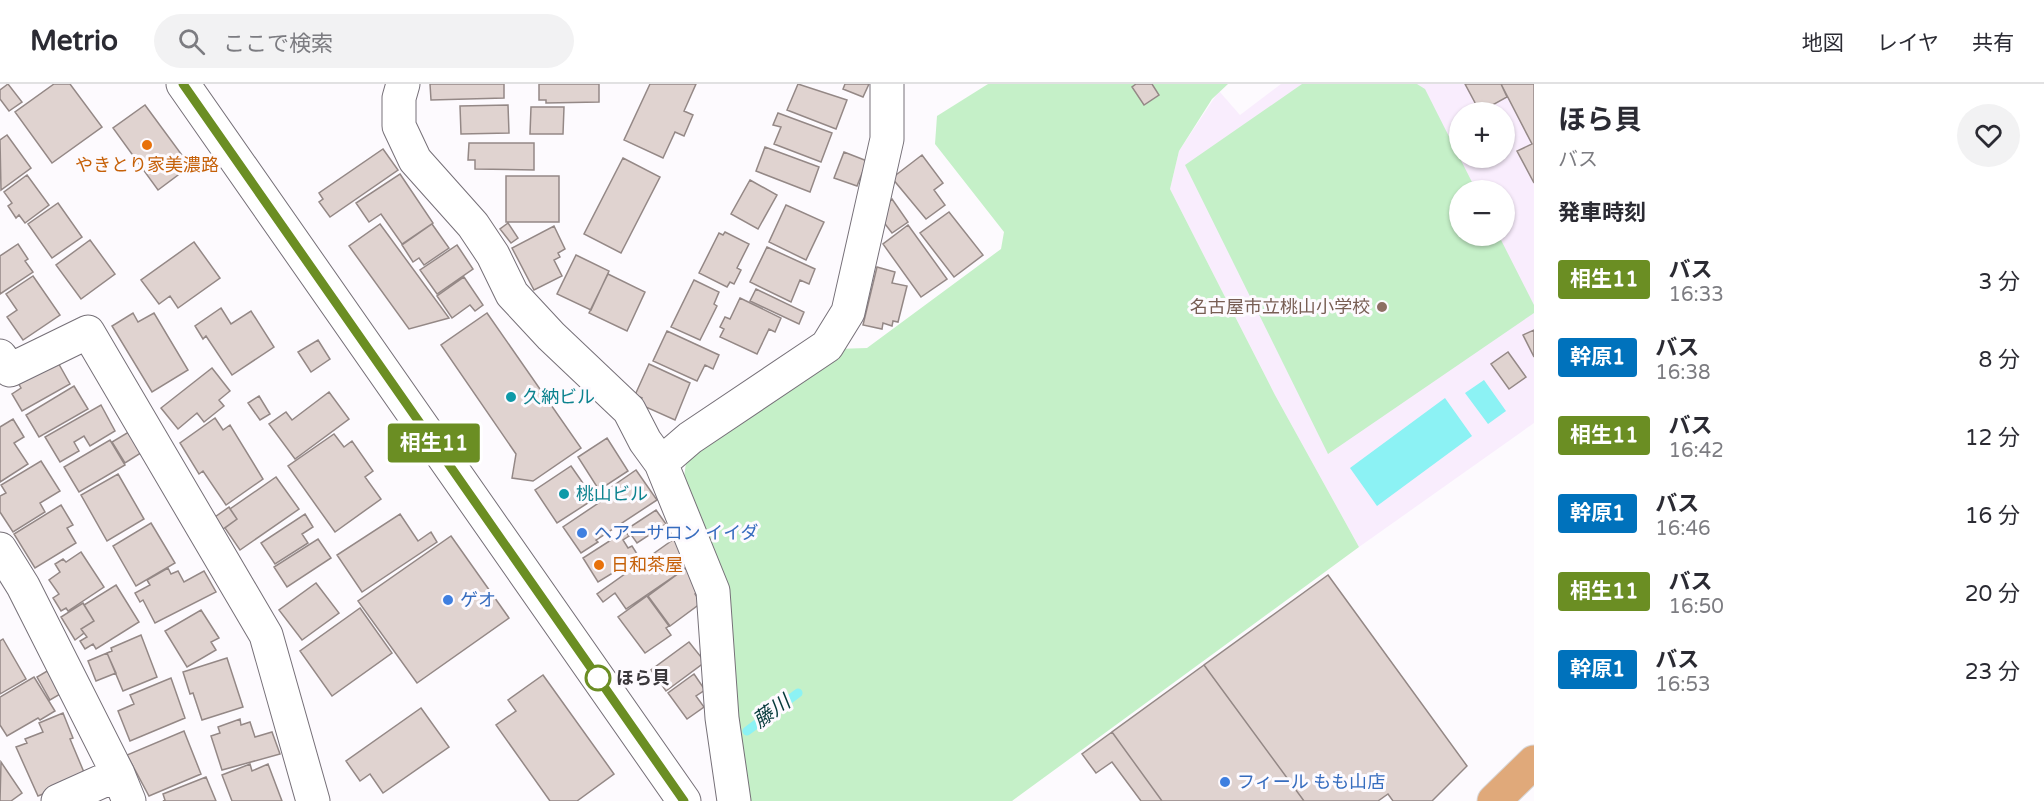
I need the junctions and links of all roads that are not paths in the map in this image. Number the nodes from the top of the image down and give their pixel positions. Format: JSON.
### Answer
{"nodes":[{"id":1,"x":183,"y":84,"type":"edge"},
{"id":2,"x":403,"y":84,"type":"edge"},
{"id":3,"x":887,"y":84,"type":"edge"},
{"id":4,"x":0,"y":356,"type":"edge"},
{"id":5,"x":661,"y":464,"type":"junction"},
{"id":6,"x":0,"y":549,"type":"edge"},
{"id":7,"x":1534,"y":762,"type":"edge"},
{"id":8,"x":123,"y":788,"type":"edge"},
{"id":9,"x":678,"y":799,"type":"edge"},
{"id":10,"x":58,"y":801,"type":"edge"},
{"id":11,"x":313,"y":801,"type":"edge"},
{"id":12,"x":734,"y":801,"type":"edge"},
{"id":13,"x":1494,"y":801,"type":"edge"}],
"edges":[{"from":1,"to":9,"type":"street"},
{"from":2,"to":5,"type":"street"},
{"from":3,"to":5,"type":"street"},
{"from":4,"to":11,"type":"street"},
{"from":5,"to":12,"type":"street"},
{"from":6,"to":8,"type":"street"},
{"from":7,"to":13,"type":"main road"},
{"from":8,"to":10,"type":"street"}]}
